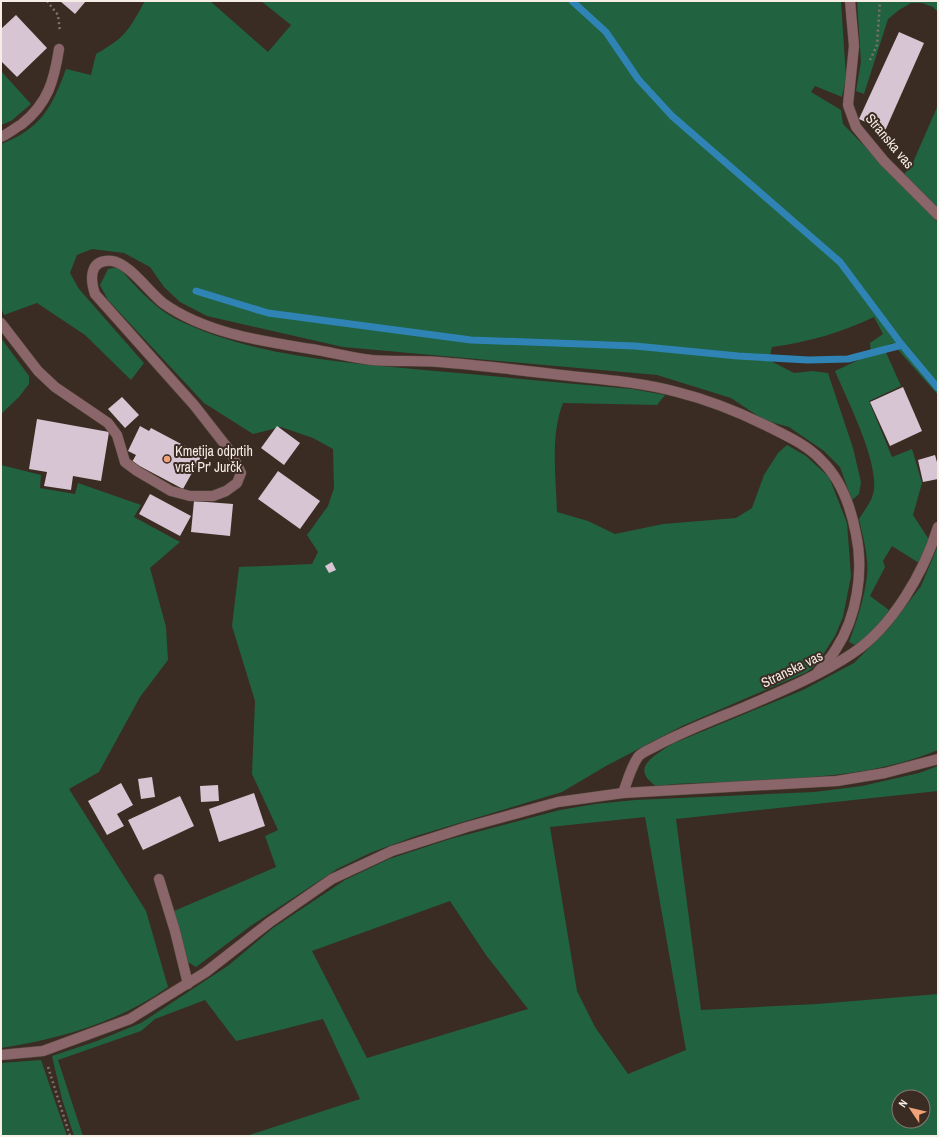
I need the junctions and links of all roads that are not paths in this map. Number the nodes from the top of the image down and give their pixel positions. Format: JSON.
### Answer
{"nodes":[{"id":1,"x":850,"y":1,"type":"edge"},
{"id":2,"x":59,"y":49,"type":"road end"},
{"id":3,"x":1,"y":137,"type":"edge"},
{"id":4,"x":938,"y":215,"type":"edge"},
{"id":5,"x":1,"y":322,"type":"edge"},
{"id":6,"x":938,"y":527,"type":"edge"},
{"id":7,"x":817,"y":673,"type":"junction"},
{"id":8,"x":938,"y":759,"type":"edge"},
{"id":9,"x":623,"y":793,"type":"junction"},
{"id":10,"x":159,"y":879,"type":"dead end"},
{"id":11,"x":188,"y":984,"type":"junction"},
{"id":12,"x":1,"y":1056,"type":"edge"}],
"edges":[{"from":1,"to":4,"type":"street","name":"Stranska vas"},
{"from":2,"to":3,"type":"street"},
{"from":5,"to":7,"type":"street"},
{"from":6,"to":7,"type":"street","name":"Stranska vas"},
{"from":7,"to":9,"type":"street","name":"Stranska vas"},
{"from":8,"to":9,"type":"street"},
{"from":9,"to":11,"type":"street"},
{"from":10,"to":11,"type":"street"},
{"from":11,"to":12,"type":"street"}]}
